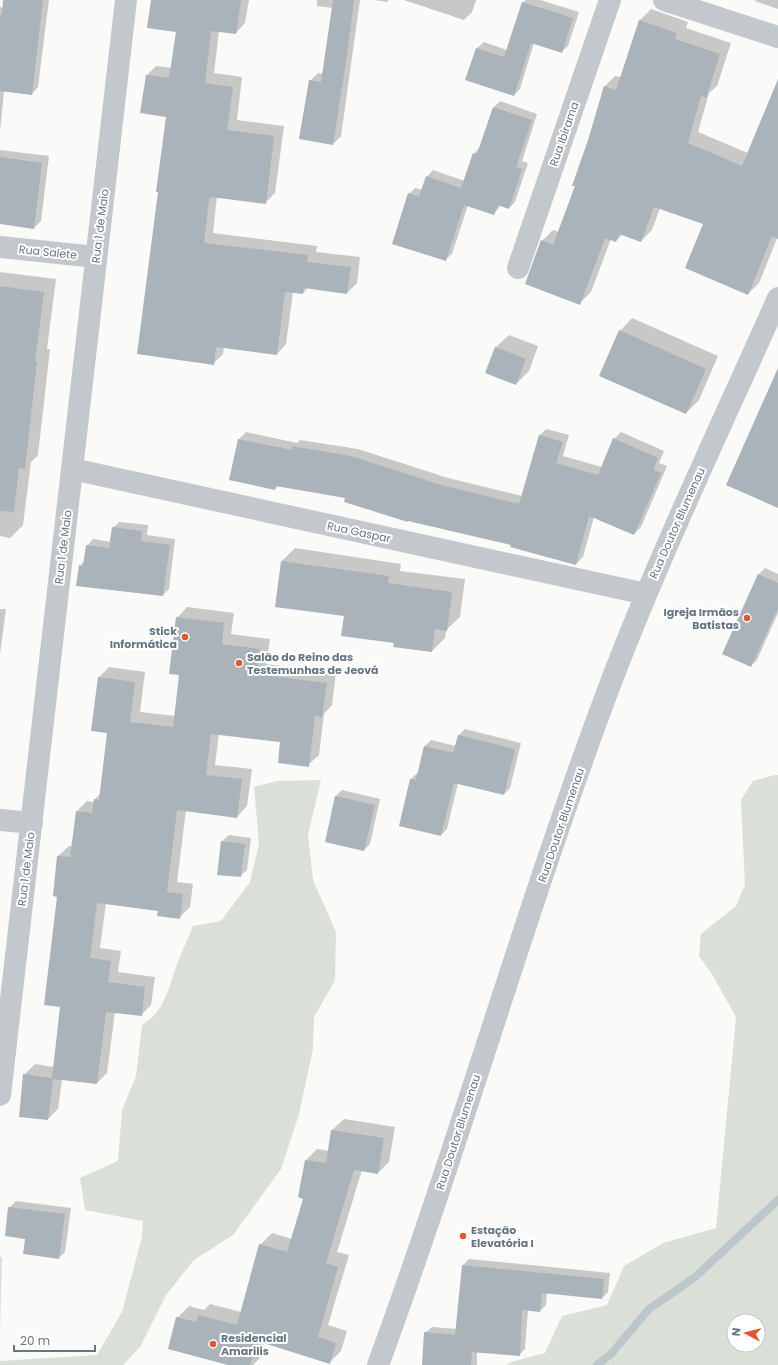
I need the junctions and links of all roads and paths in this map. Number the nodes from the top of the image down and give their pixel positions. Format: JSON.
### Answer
{"nodes":[{"id":1,"x":126,"y":0,"type":"edge"},
{"id":2,"x":610,"y":0,"type":"edge"},
{"id":3,"x":664,"y":0,"type":"edge"},
{"id":4,"x":778,"y":37,"type":"edge"},
{"id":5,"x":0,"y":247,"type":"edge"},
{"id":6,"x":96,"y":257,"type":"junction"},
{"id":7,"x":518,"y":268,"type":"dead end"},
{"id":8,"x":778,"y":298,"type":"edge"},
{"id":9,"x":72,"y":469,"type":"junction"},
{"id":10,"x":646,"y":594,"type":"junction"},
{"id":11,"x":0,"y":820,"type":"edge"},
{"id":12,"x":32,"y":823,"type":"junction"},
{"id":13,"x":0,"y":1095,"type":"edge"},
{"id":14,"x":378,"y":1365,"type":"edge"}],
"edges":[{"from":1,"to":6,"type":"street","name":"Rua 1 de Maio"},
{"from":2,"to":7,"type":"street","name":"Rua Ibirama"},
{"from":3,"to":4,"type":"street"},
{"from":5,"to":6,"type":"street","name":"Rua Salete"},
{"from":6,"to":9,"type":"street","name":"Rua 1 de Maio"},
{"from":8,"to":10,"type":"street","name":"Rua Doutor Blumenau"},
{"from":9,"to":10,"type":"street","name":"Rua Gaspar"},
{"from":9,"to":12,"type":"street","name":"Rua 1 de Maio"},
{"from":10,"to":14,"type":"street","name":"Rua Doutor Blumenau"},
{"from":11,"to":12,"type":"street"},
{"from":12,"to":13,"type":"street","name":"Rua 1 de Maio"}]}
